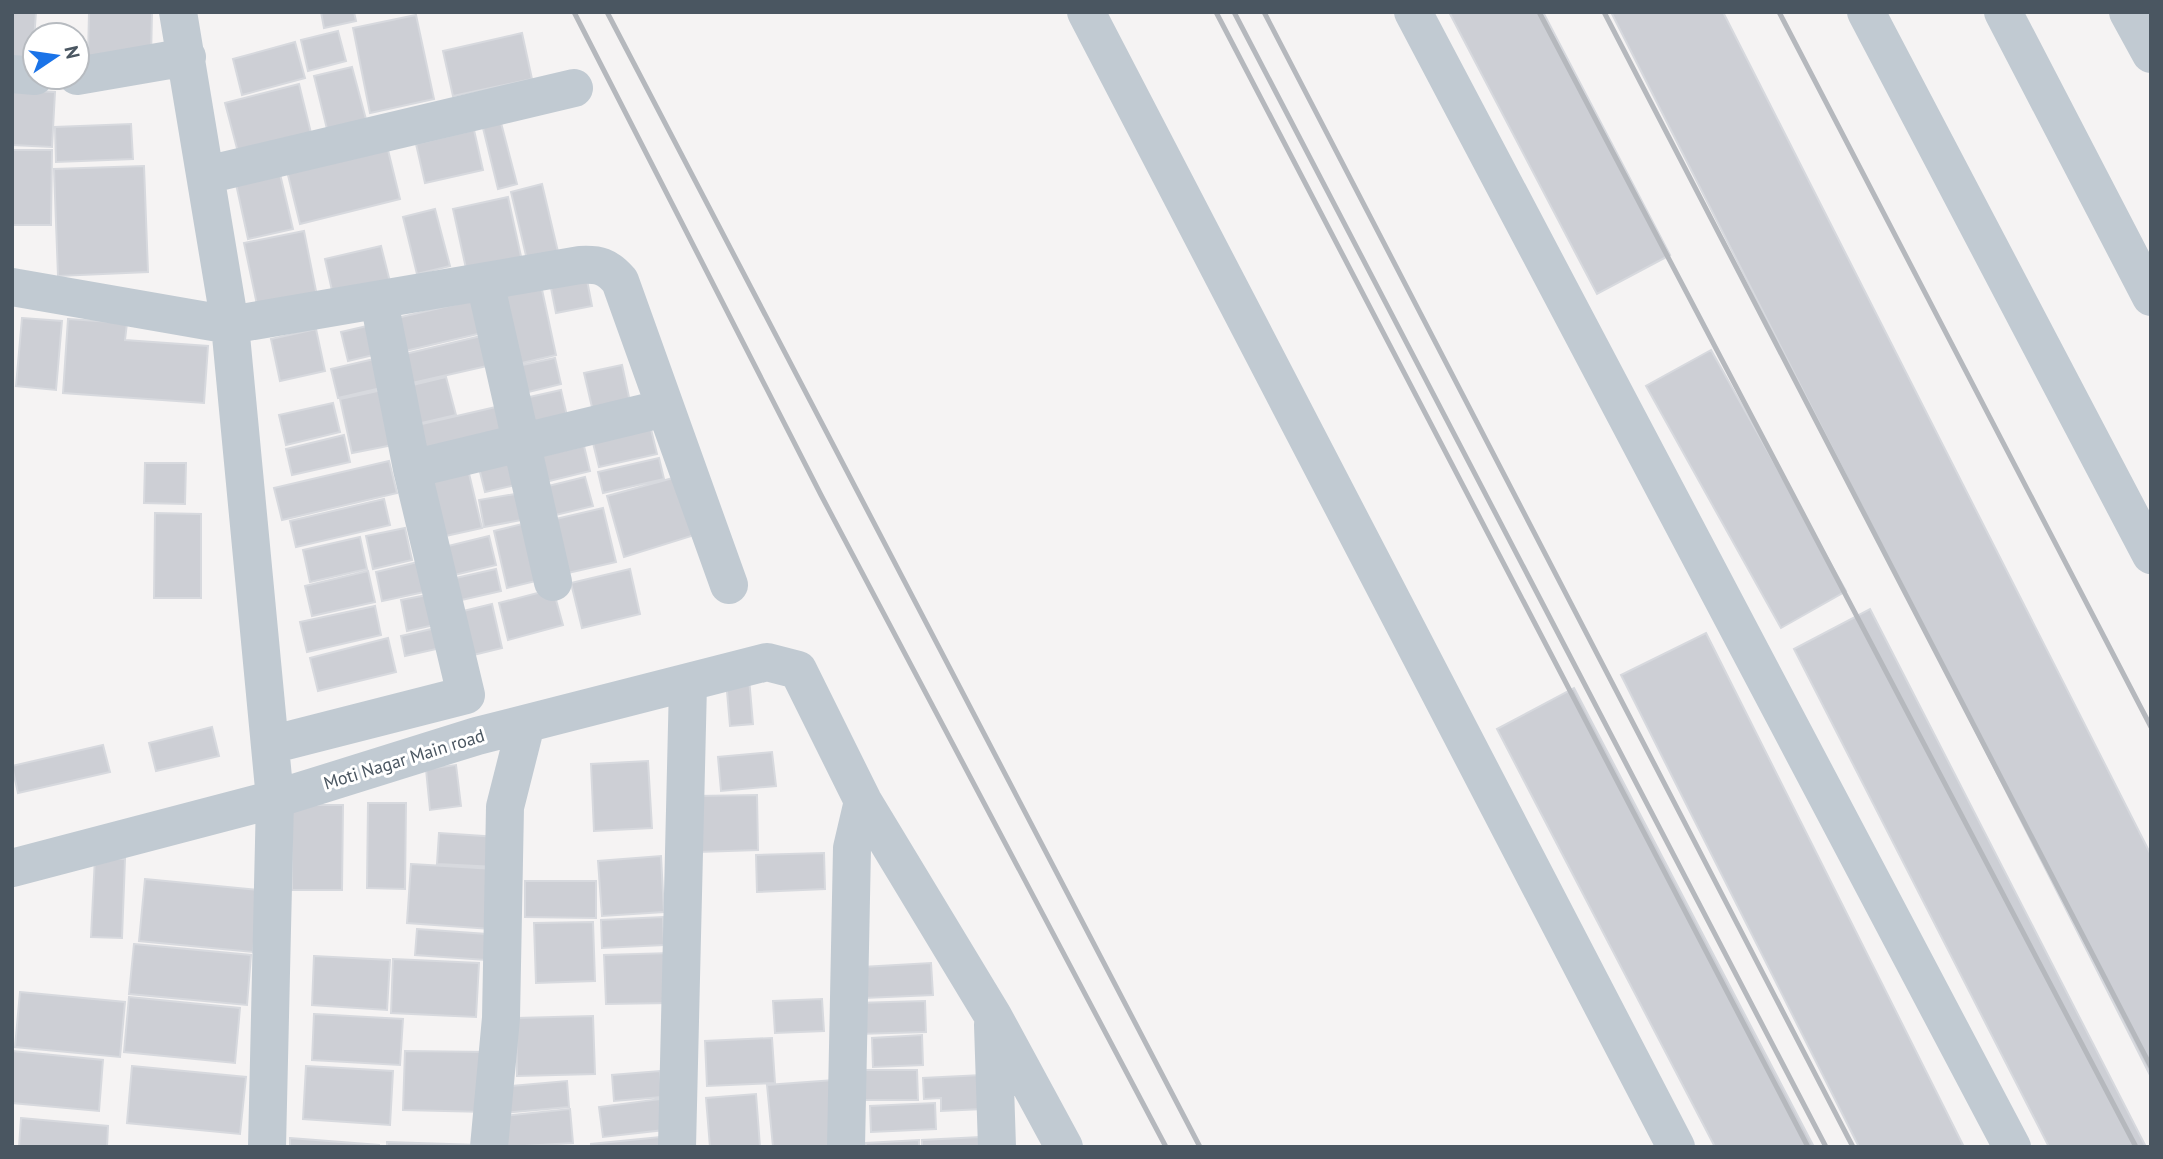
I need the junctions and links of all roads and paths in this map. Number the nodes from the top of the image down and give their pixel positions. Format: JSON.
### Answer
{"nodes":[{"id":1,"x":178,"y":12,"type":"edge"},
{"id":2,"x":1086,"y":12,"type":"edge"},
{"id":3,"x":1413,"y":12,"type":"edge"},
{"id":4,"x":1866,"y":12,"type":"edge"},
{"id":5,"x":2003,"y":12,"type":"edge"},
{"id":6,"x":2128,"y":12,"type":"edge"},
{"id":7,"x":2151,"y":54,"type":"edge"},
{"id":8,"x":187,"y":57,"type":"junction"},
{"id":9,"x":91,"y":74,"type":"edge"},
{"id":10,"x":574,"y":88,"type":"dead end"},
{"id":11,"x":206,"y":175,"type":"junction"},
{"id":12,"x":485,"y":282,"type":"junction"},
{"id":13,"x":12,"y":287,"type":"edge"},
{"id":14,"x":2151,"y":297,"type":"edge"},
{"id":15,"x":379,"y":301,"type":"junction"},
{"id":16,"x":230,"y":325,"type":"junction"},
{"id":17,"x":665,"y":408,"type":"junction"},
{"id":18,"x":521,"y":443,"type":"junction"},
{"id":19,"x":412,"y":469,"type":"junction"},
{"id":20,"x":2151,"y":555,"type":"edge"},
{"id":21,"x":553,"y":582,"type":"dead end"},
{"id":22,"x":729,"y":585,"type":"dead end"},
{"id":23,"x":688,"y":684,"type":"junction"},
{"id":24,"x":526,"y":724,"type":"junction"},
{"id":25,"x":270,"y":745,"type":"junction"},
{"id":26,"x":275,"y":799,"type":"junction"},
{"id":27,"x":863,"y":802,"type":"junction"},
{"id":28,"x":12,"y":868,"type":"edge"},
{"id":29,"x":993,"y":1016,"type":"junction"},
{"id":30,"x":267,"y":1147,"type":"edge"},
{"id":31,"x":489,"y":1147,"type":"edge"},
{"id":32,"x":677,"y":1147,"type":"edge"},
{"id":33,"x":846,"y":1147,"type":"edge"},
{"id":34,"x":998,"y":1147,"type":"edge"},
{"id":35,"x":1064,"y":1147,"type":"edge"},
{"id":36,"x":1676,"y":1147,"type":"edge"},
{"id":37,"x":2012,"y":1147,"type":"edge"}],
"edges":[{"from":1,"to":8,"type":"street"},
{"from":2,"to":36,"type":"street"},
{"from":3,"to":37,"type":"street"},
{"from":4,"to":20,"type":"street"},
{"from":5,"to":14,"type":"street"},
{"from":6,"to":7,"type":"street"},
{"from":8,"to":9,"type":"street"},
{"from":8,"to":11,"type":"street"},
{"from":10,"to":11,"type":"street"},
{"from":11,"to":16,"type":"street"},
{"from":12,"to":15,"type":"street"},
{"from":12,"to":17,"type":"street"},
{"from":12,"to":18,"type":"street"},
{"from":13,"to":16,"type":"street"},
{"from":15,"to":16,"type":"street"},
{"from":15,"to":19,"type":"street"},
{"from":16,"to":25,"type":"street"},
{"from":17,"to":18,"type":"street"},
{"from":17,"to":22,"type":"street"},
{"from":18,"to":19,"type":"street"},
{"from":18,"to":21,"type":"street"},
{"from":19,"to":25,"type":"street"},
{"from":23,"to":24,"type":"street","name":"Moti Nagar Main road"},
{"from":23,"to":27,"type":"street","name":"Moti Nagar Main road"},
{"from":23,"to":32,"type":"street"},
{"from":24,"to":26,"type":"street","name":"Moti Nagar Main road"},
{"from":24,"to":31,"type":"street"},
{"from":25,"to":26,"type":"street"},
{"from":26,"to":28,"type":"street","name":"Moti Nagar Main road"},
{"from":26,"to":30,"type":"street"},
{"from":27,"to":29,"type":"street"},
{"from":27,"to":33,"type":"street"},
{"from":29,"to":34,"type":"street"},
{"from":29,"to":35,"type":"street"}]}
